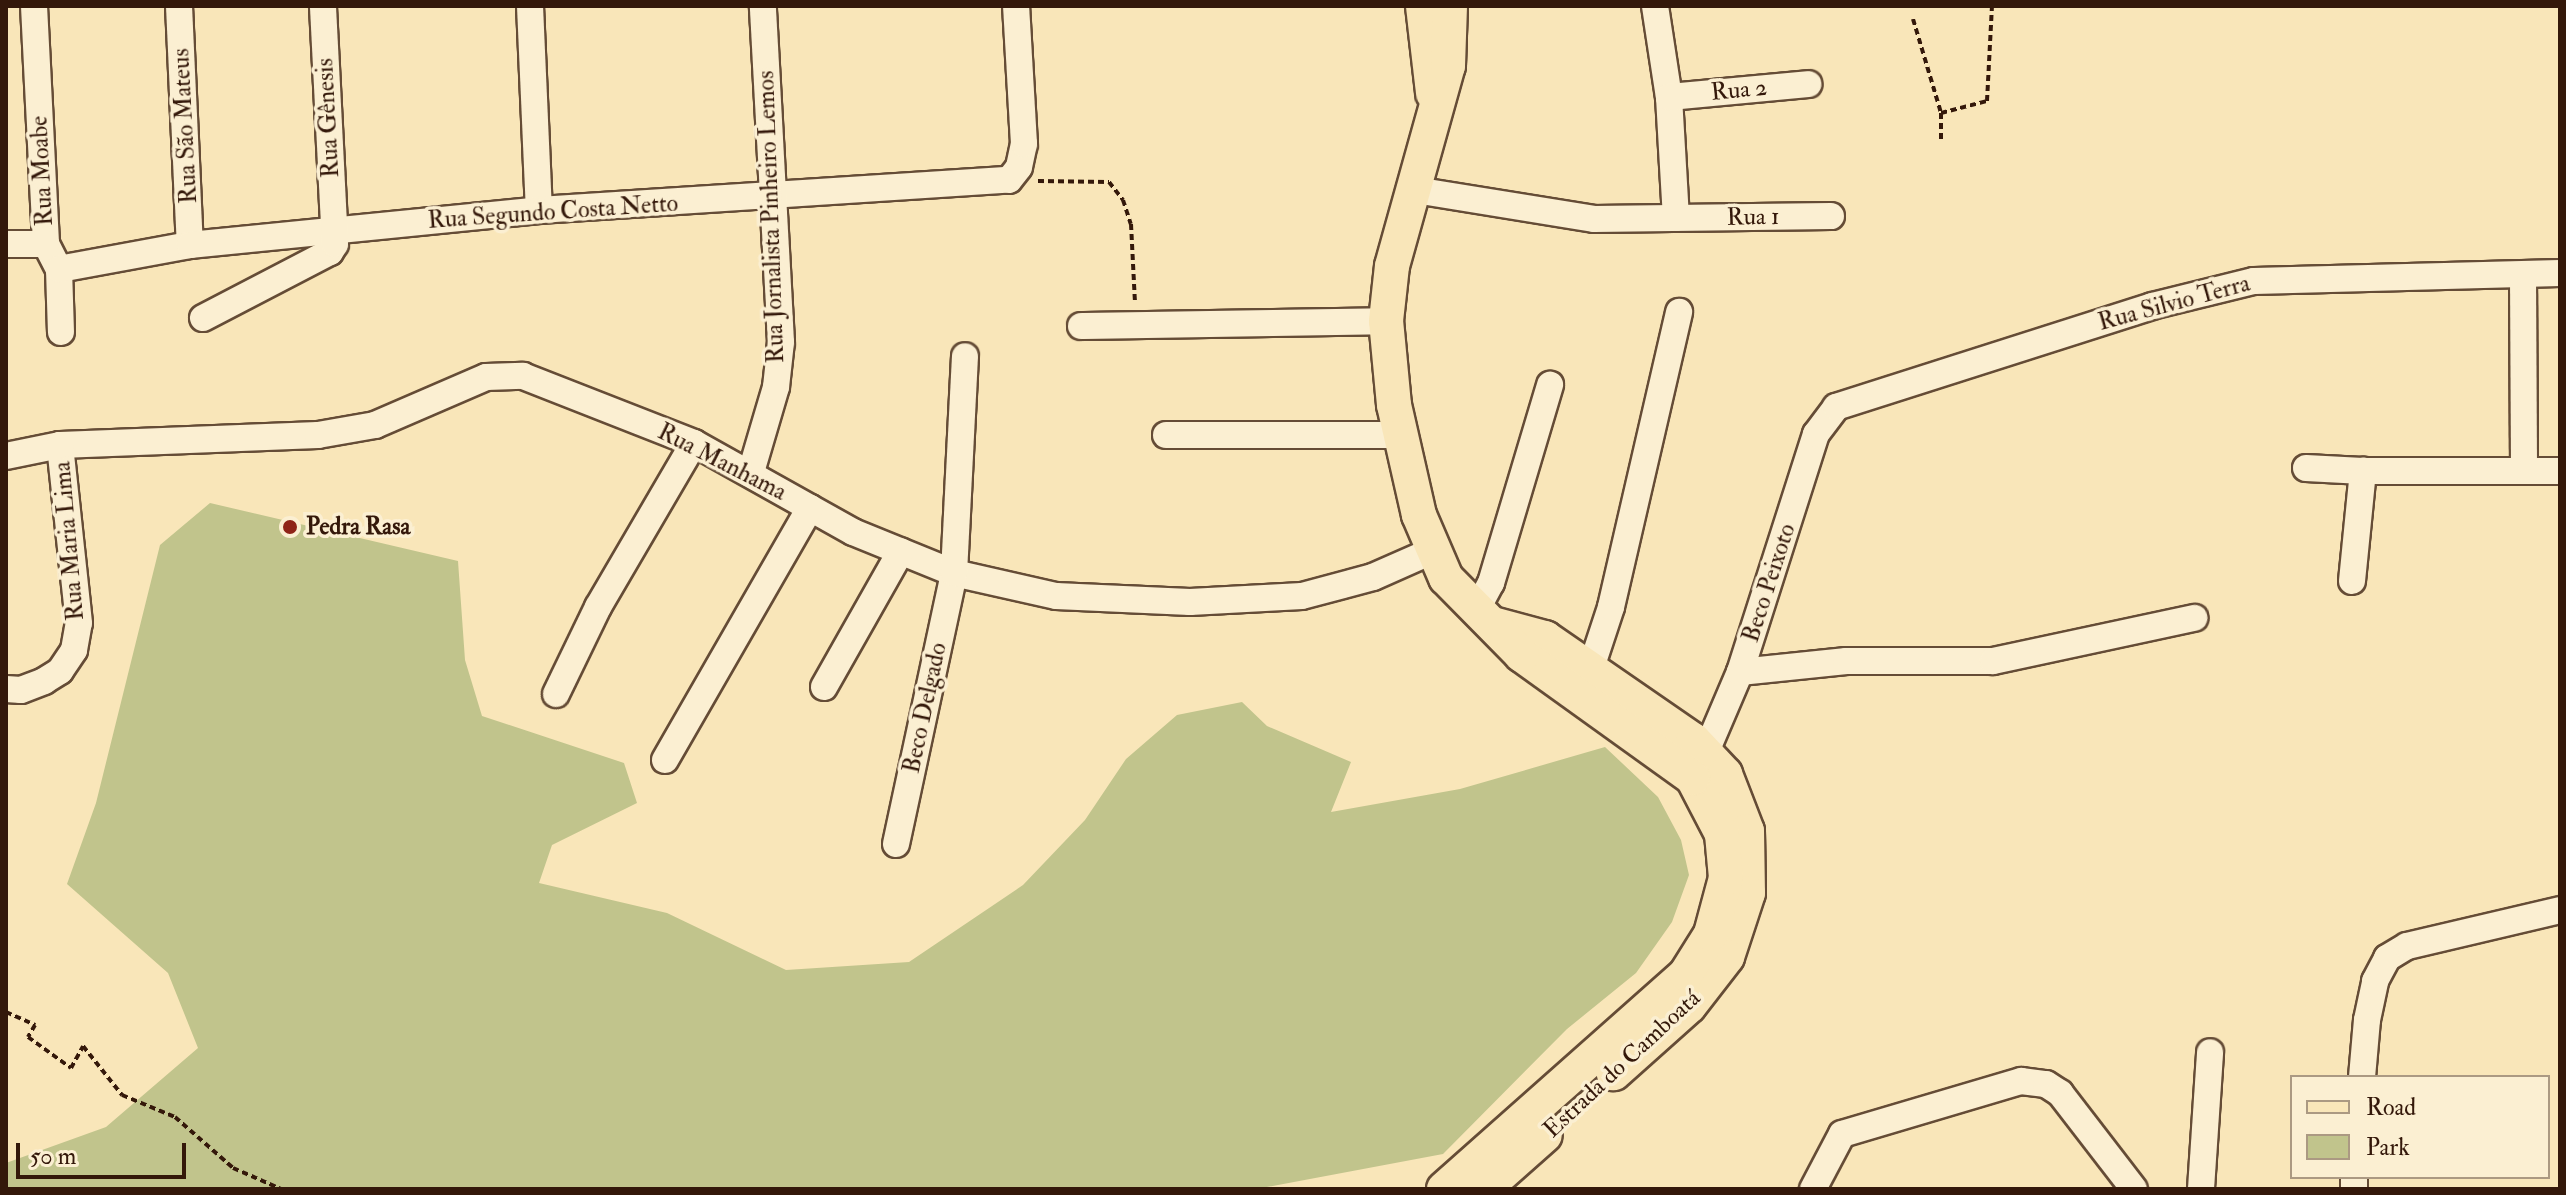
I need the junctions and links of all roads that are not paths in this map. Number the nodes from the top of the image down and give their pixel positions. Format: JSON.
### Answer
{"nodes":[{"id":1,"x":34,"y":6,"type":"edge"},
{"id":2,"x":179,"y":6,"type":"edge"},
{"id":3,"x":323,"y":6,"type":"edge"},
{"id":4,"x":530,"y":6,"type":"edge"},
{"id":5,"x":763,"y":6,"type":"edge"},
{"id":6,"x":1016,"y":6,"type":"edge"},
{"id":7,"x":1423,"y":6,"type":"edge"},
{"id":8,"x":1450,"y":6,"type":"edge"},
{"id":9,"x":1655,"y":6,"type":"edge"},
{"id":10,"x":1808,"y":84,"type":"dead end"},
{"id":11,"x":1669,"y":97,"type":"junction"},
{"id":12,"x":1437,"y":111,"type":"junction"},
{"id":13,"x":1415,"y":190,"type":"junction"},
{"id":14,"x":771,"y":198,"type":"junction"},
{"id":15,"x":539,"y":210,"type":"junction"},
{"id":16,"x":1831,"y":216,"type":"dead end"},
{"id":17,"x":1676,"y":218,"type":"junction"},
{"id":18,"x":334,"y":231,"type":"junction"},
{"id":19,"x":6,"y":244,"type":"edge"},
{"id":20,"x":46,"y":244,"type":"junction"},
{"id":21,"x":190,"y":245,"type":"junction"},
{"id":22,"x":59,"y":269,"type":"junction"},
{"id":23,"x":2560,"y":273,"type":"edge"},
{"id":24,"x":2523,"y":275,"type":"junction"},
{"id":25,"x":1679,"y":312,"type":"dead end"},
{"id":26,"x":203,"y":318,"type":"dead end"},
{"id":27,"x":1386,"y":321,"type":"junction"},
{"id":28,"x":1081,"y":326,"type":"dead end"},
{"id":29,"x":61,"y":332,"type":"dead end"},
{"id":30,"x":965,"y":356,"type":"dead end"},
{"id":31,"x":1550,"y":385,"type":"dead end"},
{"id":32,"x":1816,"y":434,"type":"joint"},
{"id":33,"x":1166,"y":435,"type":"dead end"},
{"id":34,"x":1400,"y":435,"type":"junction"},
{"id":35,"x":694,"y":443,"type":"junction"},
{"id":36,"x":60,"y":445,"type":"junction"},
{"id":37,"x":6,"y":456,"type":"edge"},
{"id":38,"x":2306,"y":468,"type":"dead end"},
{"id":39,"x":2363,"y":471,"type":"junction"},
{"id":40,"x":2524,"y":471,"type":"junction"},
{"id":41,"x":2560,"y":471,"type":"edge"},
{"id":42,"x":751,"y":472,"type":"junction"},
{"id":43,"x":810,"y":508,"type":"junction"},
{"id":44,"x":901,"y":551,"type":"junction"},
{"id":45,"x":1432,"y":551,"type":"junction"},
{"id":46,"x":954,"y":573,"type":"junction"},
{"id":47,"x":2352,"y":581,"type":"dead end"},
{"id":48,"x":1486,"y":617,"type":"junction"},
{"id":49,"x":2194,"y":618,"type":"dead end"},
{"id":50,"x":1591,"y":668,"type":"junction"},
{"id":51,"x":1740,"y":672,"type":"junction"},
{"id":52,"x":824,"y":687,"type":"dead end"},
{"id":53,"x":6,"y":689,"type":"edge"},
{"id":54,"x":556,"y":694,"type":"dead end"},
{"id":55,"x":1707,"y":754,"type":"junction"},
{"id":56,"x":665,"y":760,"type":"dead end"},
{"id":57,"x":896,"y":844,"type":"dead end"},
{"id":58,"x":2560,"y":910,"type":"edge"},
{"id":59,"x":2210,"y":1052,"type":"dead end"},
{"id":60,"x":2362,"y":1075,"type":"edge"},
{"id":61,"x":1510,"y":1150,"type":"junction"},
{"id":62,"x":1444,"y":1189,"type":"edge"},
{"id":63,"x":1484,"y":1189,"type":"edge"},
{"id":64,"x":1813,"y":1189,"type":"edge"},
{"id":65,"x":2134,"y":1189,"type":"edge"},
{"id":66,"x":2201,"y":1189,"type":"edge"}],
"edges":[{"from":1,"to":20,"type":"street","name":"Rua Moabe"},
{"from":2,"to":21,"type":"street","name":"Rua São Mateus"},
{"from":3,"to":18,"type":"street","name":"Rua Gênesis"},
{"from":4,"to":15,"type":"street"},
{"from":5,"to":14,"type":"street","name":"Rua Jornalista Pinheiro Lemos"},
{"from":6,"to":14,"type":"street","name":"Rua Segundo Costa Netto"},
{"from":7,"to":12,"type":"main road","name":"Estrada do Camboatá"},
{"from":8,"to":12,"type":"main road","name":"Estrada do Camboatá"},
{"from":9,"to":11,"type":"street"},
{"from":10,"to":11,"type":"street","name":"Rua 2"},
{"from":11,"to":17,"type":"street"},
{"from":12,"to":13,"type":"main road","name":"Estrada do Camboatá"},
{"from":13,"to":17,"type":"street","name":"Rua 1"},
{"from":13,"to":27,"type":"main road","name":"Estrada do Camboatá"},
{"from":14,"to":15,"type":"street","name":"Rua Segundo Costa Netto"},
{"from":14,"to":42,"type":"street","name":"Rua Jornalista Pinheiro Lemos"},
{"from":15,"to":18,"type":"street","name":"Rua Segundo Costa Netto"},
{"from":16,"to":17,"type":"street","name":"Rua 1"},
{"from":18,"to":21,"type":"street","name":"Rua Segundo Costa Netto"},
{"from":18,"to":26,"type":"street"},
{"from":19,"to":20,"type":"street"},
{"from":20,"to":22,"type":"street","name":"Rua Moabe"},
{"from":21,"to":22,"type":"street","name":"Rua Segundo Costa Netto"},
{"from":22,"to":29,"type":"street","name":"Rua Moabe"},
{"from":23,"to":24,"type":"street","name":"Rua Silvio Terra"},
{"from":24,"to":32,"type":"street","name":"Rua Silvio Terra"},
{"from":24,"to":40,"type":"street"},
{"from":25,"to":50,"type":"street"},
{"from":27,"to":28,"type":"street"},
{"from":27,"to":34,"type":"main road","name":"Estrada do Camboatá"},
{"from":30,"to":46,"type":"street","name":"Beco Delgado"},
{"from":31,"to":48,"type":"street"},
{"from":32,"to":51,"type":"street","name":"Beco Peixoto"},
{"from":33,"to":34,"type":"street"},
{"from":34,"to":45,"type":"main road","name":"Estrada do Camboatá"},
{"from":35,"to":36,"type":"street","name":"Rua Manhama"},
{"from":35,"to":42,"type":"street","name":"Rua Manhama"},
{"from":35,"to":54,"type":"street"},
{"from":36,"to":37,"type":"street","name":"Rua Manhama"},
{"from":36,"to":53,"type":"street","name":"Rua Maria Lima"},
{"from":38,"to":39,"type":"street"},
{"from":39,"to":40,"type":"street"},
{"from":39,"to":47,"type":"street"},
{"from":40,"to":41,"type":"street"},
{"from":42,"to":43,"type":"street","name":"Rua Manhama"},
{"from":43,"to":44,"type":"street","name":"Rua Manhama"},
{"from":43,"to":56,"type":"street"},
{"from":44,"to":46,"type":"street","name":"Rua Manhama"},
{"from":44,"to":52,"type":"street"},
{"from":45,"to":46,"type":"street","name":"Rua Manhama"},
{"from":45,"to":48,"type":"main road","name":"Estrada do Camboatá"},
{"from":46,"to":57,"type":"street","name":"Beco Delgado"},
{"from":48,"to":50,"type":"main road","name":"Estrada do Camboatá"},
{"from":48,"to":55,"type":"main road","name":"Estrada do Camboatá"},
{"from":49,"to":51,"type":"street"},
{"from":50,"to":55,"type":"main road","name":"Estrada do Camboatá"},
{"from":51,"to":55,"type":"street","name":"Beco Peixoto"},
{"from":55,"to":61,"type":"main road","name":"Estrada do Camboatá"},
{"from":58,"to":60,"type":"street"},
{"from":59,"to":66,"type":"street"},
{"from":61,"to":62,"type":"main road","name":"Estrada do Camboatá"},
{"from":61,"to":63,"type":"main road","name":"Estrada do Camboatá"},
{"from":64,"to":65,"type":"street"}]}
